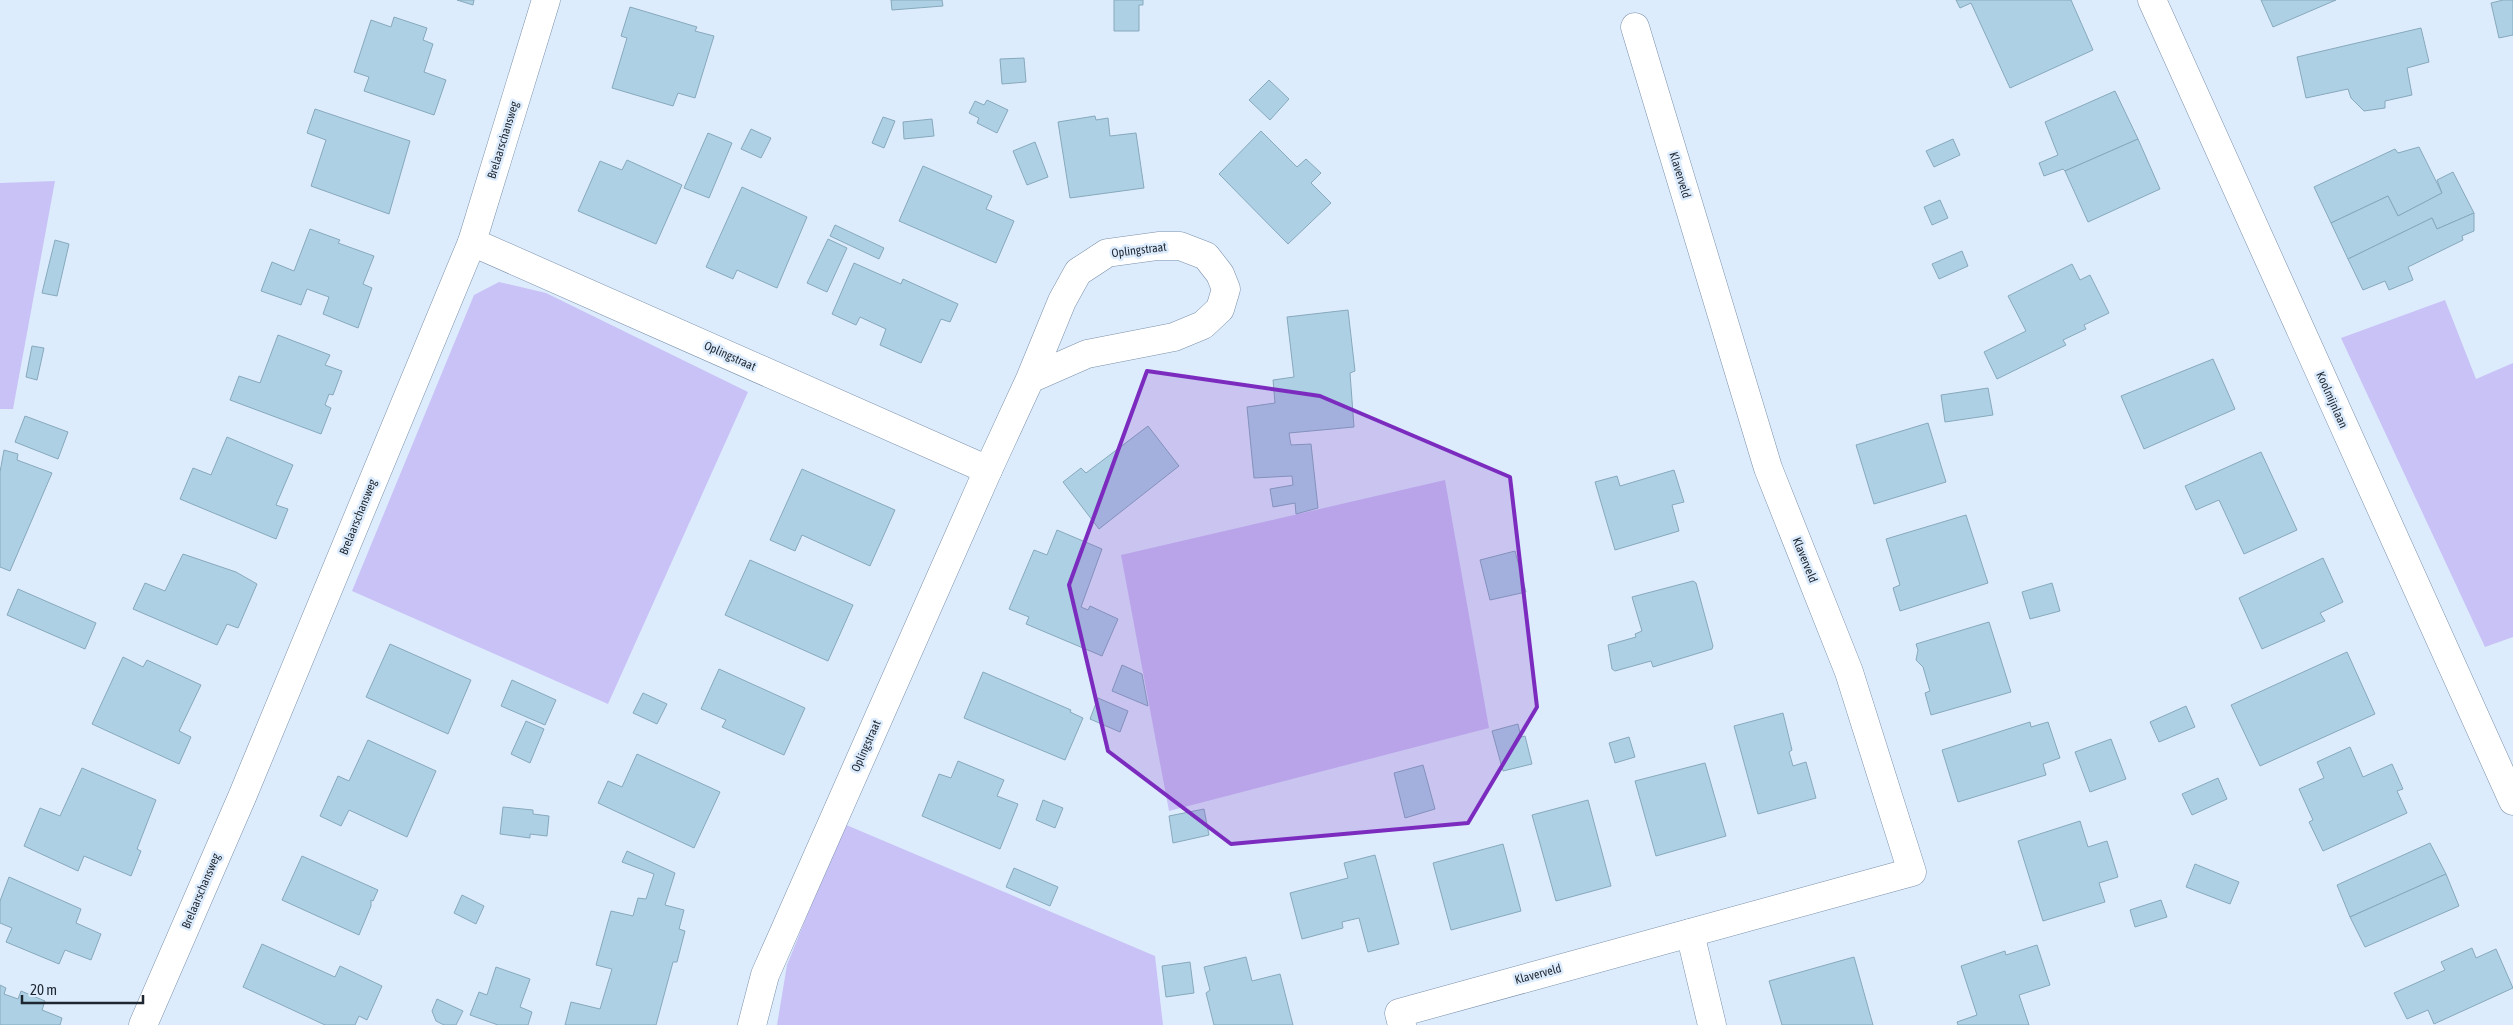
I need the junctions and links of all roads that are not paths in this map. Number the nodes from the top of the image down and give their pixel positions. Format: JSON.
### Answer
{"nodes":[{"id":1,"x":546,"y":0,"type":"edge"},
{"id":2,"x":2152,"y":0,"type":"edge"},
{"id":3,"x":1635,"y":27,"type":"dead end"},
{"id":4,"x":472,"y":242,"type":"junction"},
{"id":5,"x":1030,"y":379,"type":"junction"},
{"id":6,"x":988,"y":470,"type":"junction"},
{"id":7,"x":2513,"y":801,"type":"edge"},
{"id":8,"x":1690,"y":933,"type":"junction"},
{"id":9,"x":143,"y":1025,"type":"edge"},
{"id":10,"x":752,"y":1025,"type":"edge"},
{"id":11,"x":1402,"y":1025,"type":"edge"},
{"id":12,"x":1712,"y":1025,"type":"edge"}],
"edges":[{"from":1,"to":4,"type":"street","name":"Brelaarschansweg"},
{"from":2,"to":7,"type":"street","name":"Koolmijnlaan"},
{"from":3,"to":8,"type":"street","name":"Klaverveld"},
{"from":4,"to":6,"type":"street","name":"Oplingstraat"},
{"from":4,"to":9,"type":"street","name":"Brelaarschansweg"},
{"from":5,"to":5,"type":"street","name":"Oplingstraat"},
{"from":5,"to":6,"type":"street","name":"Oplingstraat"},
{"from":6,"to":10,"type":"street","name":"Oplingstraat"},
{"from":8,"to":11,"type":"street","name":"Klaverveld"},
{"from":8,"to":12,"type":"street"}]}
